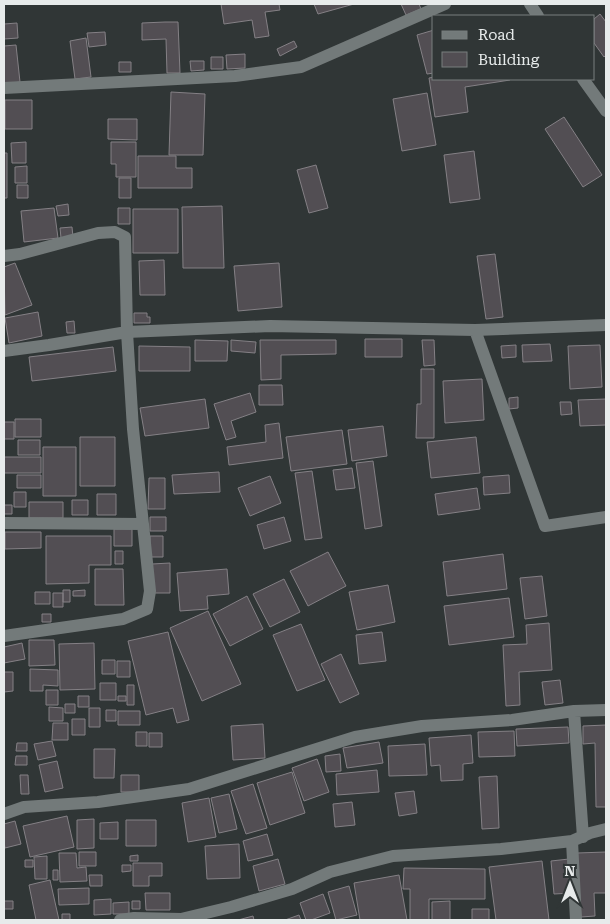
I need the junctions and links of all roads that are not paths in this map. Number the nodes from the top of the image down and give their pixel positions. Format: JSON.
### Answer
{"nodes":[{"id":1,"x":445,"y":4,"type":"edge"},
{"id":2,"x":530,"y":4,"type":"edge"},
{"id":3,"x":537,"y":15,"type":"edge"},
{"id":4,"x":584,"y":80,"type":"edge"},
{"id":5,"x":4,"y":88,"type":"edge"},
{"id":6,"x":606,"y":111,"type":"edge"},
{"id":7,"x":4,"y":256,"type":"edge"},
{"id":8,"x":606,"y":325,"type":"edge"},
{"id":9,"x":475,"y":330,"type":"junction"},
{"id":10,"x":127,"y":332,"type":"junction"},
{"id":11,"x":4,"y":352,"type":"edge"},
{"id":12,"x":606,"y":517,"type":"edge"},
{"id":13,"x":4,"y":523,"type":"edge"},
{"id":14,"x":143,"y":524,"type":"junction"},
{"id":15,"x":4,"y":636,"type":"edge"},
{"id":16,"x":606,"y":710,"type":"edge"},
{"id":17,"x":574,"y":711,"type":"junction"},
{"id":18,"x":4,"y":814,"type":"edge"},
{"id":19,"x":606,"y":829,"type":"edge"},
{"id":20,"x":577,"y":839,"type":"junction"},
{"id":21,"x":120,"y":920,"type":"edge"},
{"id":22,"x":576,"y":920,"type":"edge"}],
"edges":[{"from":1,"to":5,"type":"street"},
{"from":2,"to":3,"type":"street"},
{"from":4,"to":6,"type":"street"},
{"from":7,"to":10,"type":"street"},
{"from":8,"to":9,"type":"street"},
{"from":9,"to":10,"type":"street"},
{"from":9,"to":12,"type":"street"},
{"from":10,"to":11,"type":"street"},
{"from":10,"to":14,"type":"street"},
{"from":13,"to":14,"type":"street"},
{"from":14,"to":15,"type":"street"},
{"from":16,"to":17,"type":"street"},
{"from":17,"to":18,"type":"street"},
{"from":17,"to":20,"type":"street"},
{"from":19,"to":20,"type":"street"},
{"from":20,"to":21,"type":"street"},
{"from":20,"to":22,"type":"street"}]}
